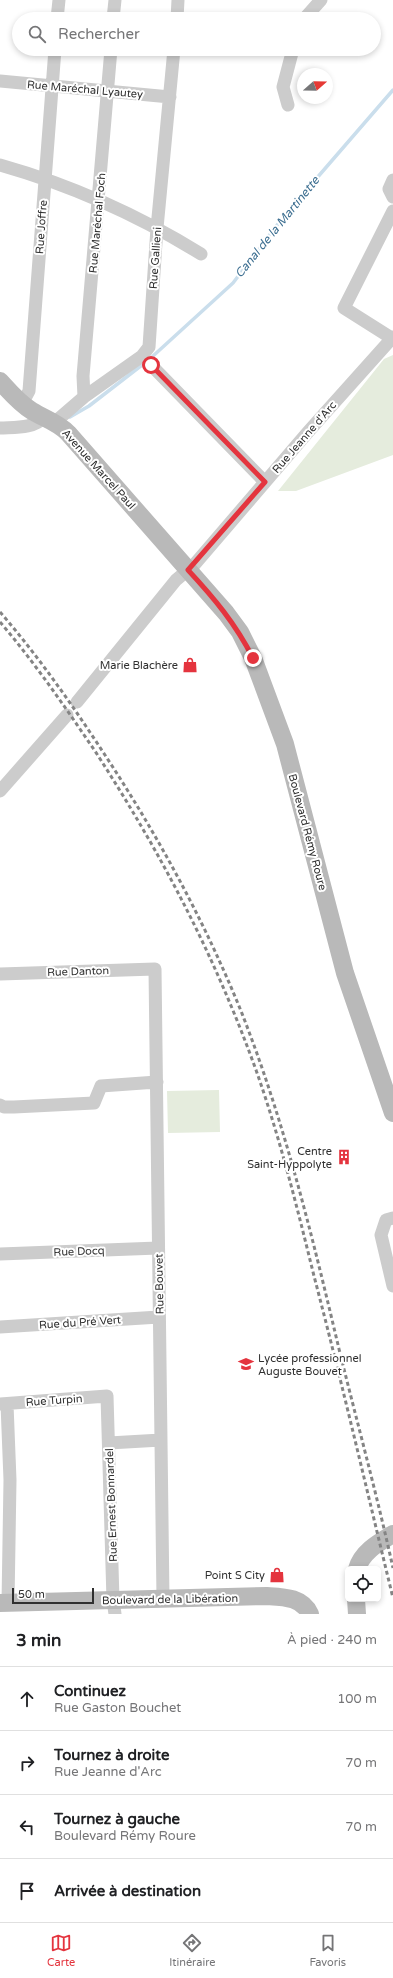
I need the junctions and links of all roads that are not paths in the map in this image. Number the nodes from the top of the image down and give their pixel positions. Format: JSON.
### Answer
{"nodes":[{"id":1,"x":59,"y":0,"type":"edge"},
{"id":2,"x":115,"y":0,"type":"edge"},
{"id":3,"x":178,"y":0,"type":"edge"},
{"id":4,"x":321,"y":0,"type":"edge"},
{"id":5,"x":58,"y":12,"type":"edge"},
{"id":6,"x":114,"y":12,"type":"edge"},
{"id":7,"x":177,"y":12,"type":"edge"},
{"id":8,"x":310,"y":12,"type":"edge"},
{"id":9,"x":54,"y":56,"type":"edge"},
{"id":10,"x":110,"y":56,"type":"edge"},
{"id":11,"x":173,"y":56,"type":"edge"},
{"id":12,"x":291,"y":56,"type":"edge"},
{"id":13,"x":0,"y":81,"type":"edge"},
{"id":14,"x":52,"y":86,"type":"junction"},
{"id":15,"x":108,"y":91,"type":"junction"},
{"id":16,"x":170,"y":97,"type":"junction"},
{"id":17,"x":288,"y":105,"type":"dead end"},
{"id":18,"x":0,"y":165,"type":"edge"},
{"id":19,"x":44,"y":179,"type":"junction"},
{"id":20,"x":393,"y":180,"type":"edge"},
{"id":21,"x":393,"y":197,"type":"edge"},
{"id":22,"x":99,"y":199,"type":"junction"},
{"id":23,"x":393,"y":211,"type":"edge"},
{"id":24,"x":157,"y":228,"type":"junction"},
{"id":25,"x":201,"y":254,"type":"dead end"},
{"id":26,"x":393,"y":338,"type":"edge"},
{"id":27,"x":151,"y":365,"type":"dead end"},
{"id":28,"x":0,"y":381,"type":"edge"},
{"id":29,"x":84,"y":397,"type":"junction"},
{"id":30,"x":22,"y":404,"type":"junction"},
{"id":31,"x":50,"y":419,"type":"junction"},
{"id":32,"x":0,"y":428,"type":"edge"},
{"id":33,"x":265,"y":482,"type":"junction"},
{"id":34,"x":188,"y":570,"type":"junction"},
{"id":35,"x":77,"y":702,"type":"dead end"},
{"id":36,"x":67,"y":715,"type":"dead end"},
{"id":37,"x":0,"y":791,"type":"edge"},
{"id":38,"x":155,"y":969,"type":"joint"},
{"id":39,"x":0,"y":974,"type":"edge"},
{"id":40,"x":156,"y":1082,"type":"junction"},
{"id":41,"x":0,"y":1104,"type":"edge"},
{"id":42,"x":393,"y":1113,"type":"edge"},
{"id":43,"x":393,"y":1218,"type":"edge"},
{"id":44,"x":158,"y":1248,"type":"junction"},
{"id":45,"x":0,"y":1254,"type":"edge"},
{"id":46,"x":393,"y":1286,"type":"edge"},
{"id":47,"x":159,"y":1317,"type":"junction"},
{"id":48,"x":0,"y":1328,"type":"edge"},
{"id":49,"x":107,"y":1396,"type":"joint"},
{"id":50,"x":3,"y":1404,"type":"edge"},
{"id":51,"x":161,"y":1440,"type":"junction"},
{"id":52,"x":109,"y":1443,"type":"junction"},
{"id":53,"x":393,"y":1534,"type":"edge"},
{"id":54,"x":358,"y":1566,"type":"edge"},
{"id":55,"x":162,"y":1598,"type":"junction"},
{"id":56,"x":4,"y":1603,"type":"edge"},
{"id":57,"x":114,"y":1607,"type":"edge"},
{"id":58,"x":307,"y":1613,"type":"edge"}],
"edges":[{"from":1,"to":5,"type":"street"},
{"from":2,"to":6,"type":"street"},
{"from":3,"to":7,"type":"street"},
{"from":4,"to":8,"type":"street"},
{"from":9,"to":14,"type":"street","name":"Rue Joffre"},
{"from":10,"to":15,"type":"street","name":"Rue Maréchal Foch"},
{"from":11,"to":16,"type":"street","name":"Rue Gallieni"},
{"from":12,"to":17,"type":"street"},
{"from":13,"to":14,"type":"street","name":"Rue Maréchal Lyautey"},
{"from":14,"to":15,"type":"street","name":"Rue Maréchal Lyautey"},
{"from":14,"to":19,"type":"street","name":"Rue Joffre"},
{"from":15,"to":16,"type":"street","name":"Rue Maréchal Lyautey"},
{"from":15,"to":22,"type":"street","name":"Rue Maréchal Foch"},
{"from":16,"to":24,"type":"street","name":"Rue Gallieni"},
{"from":18,"to":19,"type":"street"},
{"from":19,"to":22,"type":"street"},
{"from":19,"to":30,"type":"street","name":"Rue Joffre"},
{"from":20,"to":21,"type":"street"},
{"from":22,"to":24,"type":"street"},
{"from":22,"to":29,"type":"street","name":"Rue Maréchal Foch"},
{"from":23,"to":26,"type":"street"},
{"from":24,"to":25,"type":"street"},
{"from":24,"to":29,"type":"street","name":"Rue Gallieni"},
{"from":26,"to":33,"type":"street","name":"Rue Jeanne d'Arc"},
{"from":27,"to":33,"type":"street"},
{"from":28,"to":30,"type":"main road","name":"Avenue Marcel Paul"},
{"from":29,"to":31,"type":"street","name":"Rue Gallieni"},
{"from":30,"to":31,"type":"main road","name":"Avenue Marcel Paul"},
{"from":31,"to":32,"type":"street","name":"Rue Gallieni"},
{"from":31,"to":34,"type":"main road","name":"Avenue Marcel Paul"},
{"from":33,"to":34,"type":"street","name":"Rue Jeanne d'Arc"},
{"from":34,"to":35,"type":"street","name":"Rue Jeanne d'Arc"},
{"from":34,"to":42,"type":"main road","name":"Boulevard Rémy Roure"},
{"from":36,"to":37,"type":"street"},
{"from":38,"to":39,"type":"street","name":"Rue Danton"},
{"from":38,"to":40,"type":"street","name":"Rue Bouvet"},
{"from":40,"to":41,"type":"street"},
{"from":40,"to":44,"type":"street","name":"Rue Bouvet"},
{"from":43,"to":46,"type":"street"},
{"from":44,"to":45,"type":"street","name":"Rue Docq"},
{"from":44,"to":47,"type":"street","name":"Rue Bouvet"},
{"from":47,"to":48,"type":"street","name":"Rue du Pré Vert"},
{"from":47,"to":51,"type":"street","name":"Rue Bouvet"},
{"from":49,"to":50,"type":"street","name":"Rue Turpin"},
{"from":49,"to":52,"type":"street","name":"Rue Ernest Bonnardel"},
{"from":50,"to":56,"type":"street"},
{"from":51,"to":52,"type":"street"},
{"from":51,"to":55,"type":"street","name":"Rue Bouvet"},
{"from":52,"to":57,"type":"street","name":"Rue Ernest Bonnardel"},
{"from":53,"to":54,"type":"main road"},
{"from":55,"to":57,"type":"main road","name":"Boulevard de la Libération"},
{"from":55,"to":58,"type":"main road","name":"Boulevard de la Libération"},
{"from":56,"to":57,"type":"main road","name":"Boulevard de la Libération"}]}
